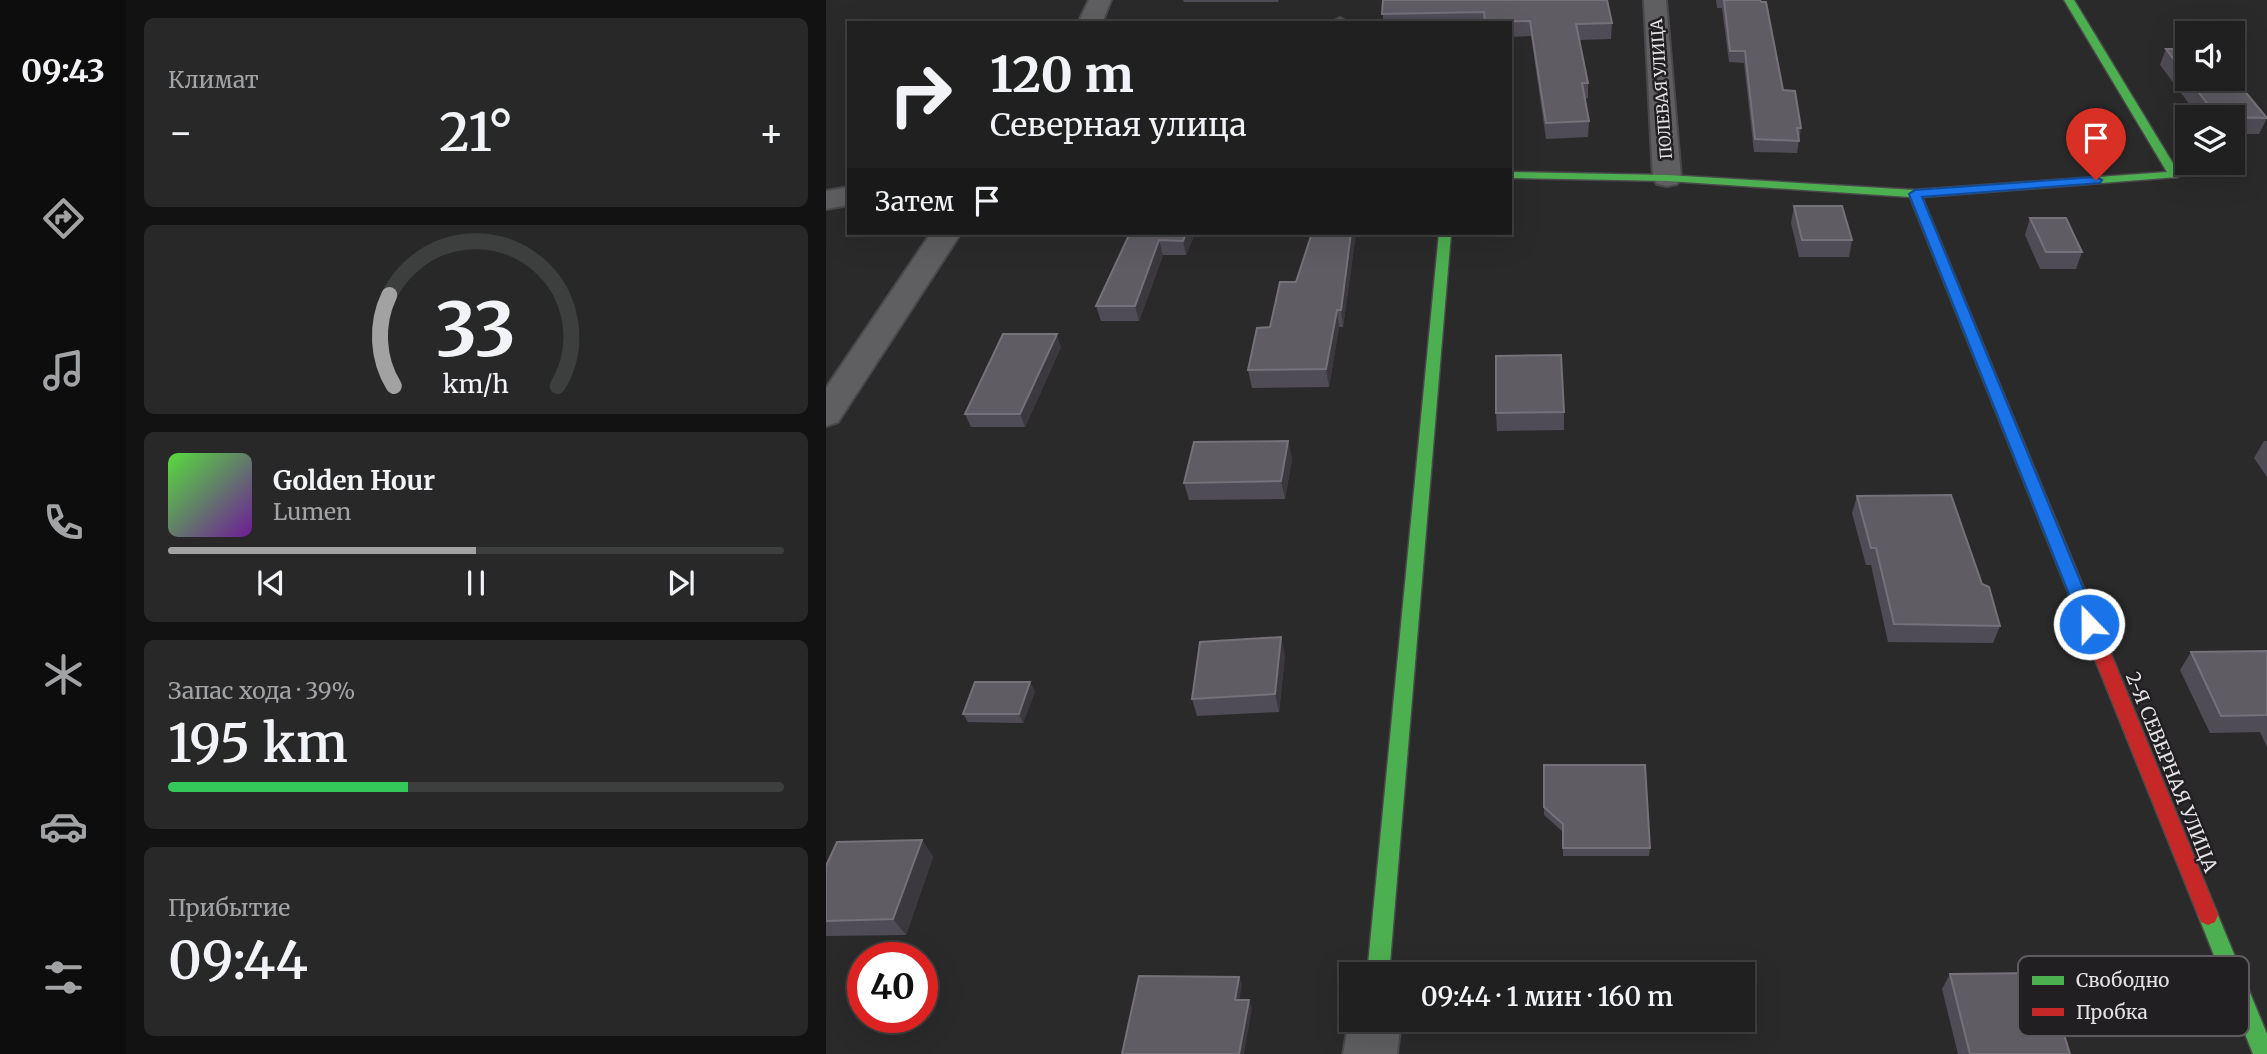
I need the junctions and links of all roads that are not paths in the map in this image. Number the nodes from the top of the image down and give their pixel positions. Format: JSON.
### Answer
{"nodes":[{"id":1,"x":1100,"y":0,"type":"edge"},
{"id":2,"x":1656,"y":0,"type":"edge"},
{"id":3,"x":2069,"y":0,"type":"edge"},
{"id":4,"x":1091,"y":21,"type":"edge"},
{"id":5,"x":1512,"y":175,"type":"edge"},
{"id":6,"x":1667,"y":178,"type":"junction"},
{"id":7,"x":1915,"y":194,"type":"junction"},
{"id":8,"x":847,"y":196,"type":"edge"},
{"id":9,"x":826,"y":200,"type":"edge"},
{"id":10,"x":945,"y":235,"type":"edge"},
{"id":11,"x":1445,"y":235,"type":"edge"},
{"id":12,"x":826,"y":414,"type":"edge"},
{"id":13,"x":2224,"y":956,"type":"edge"},
{"id":14,"x":1379,"y":962,"type":"edge"},
{"id":15,"x":2249,"y":1017,"type":"edge"},
{"id":16,"x":1373,"y":1032,"type":"edge"},
{"id":17,"x":1370,"y":1054,"type":"edge"},
{"id":18,"x":2264,"y":1054,"type":"edge"}],
"edges":[{"from":1,"to":4,"type":"street"},
{"from":2,"to":6,"type":"street","name":"ПОЛЕВАЯ УЛИЦА"},
{"from":3,"to":7,"type":"street"},
{"from":5,"to":6,"type":"street"},
{"from":6,"to":7,"type":"street"},
{"from":7,"to":13,"type":"street","name":"2-Я СЕВЕРНАЯ УЛИЦА"},
{"from":8,"to":9,"type":"street"},
{"from":10,"to":12,"type":"street"},
{"from":11,"to":14,"type":"street"},
{"from":15,"to":18,"type":"street","name":"2-Я СЕВЕРНАЯ УЛИЦА"},
{"from":16,"to":17,"type":"street"}]}
